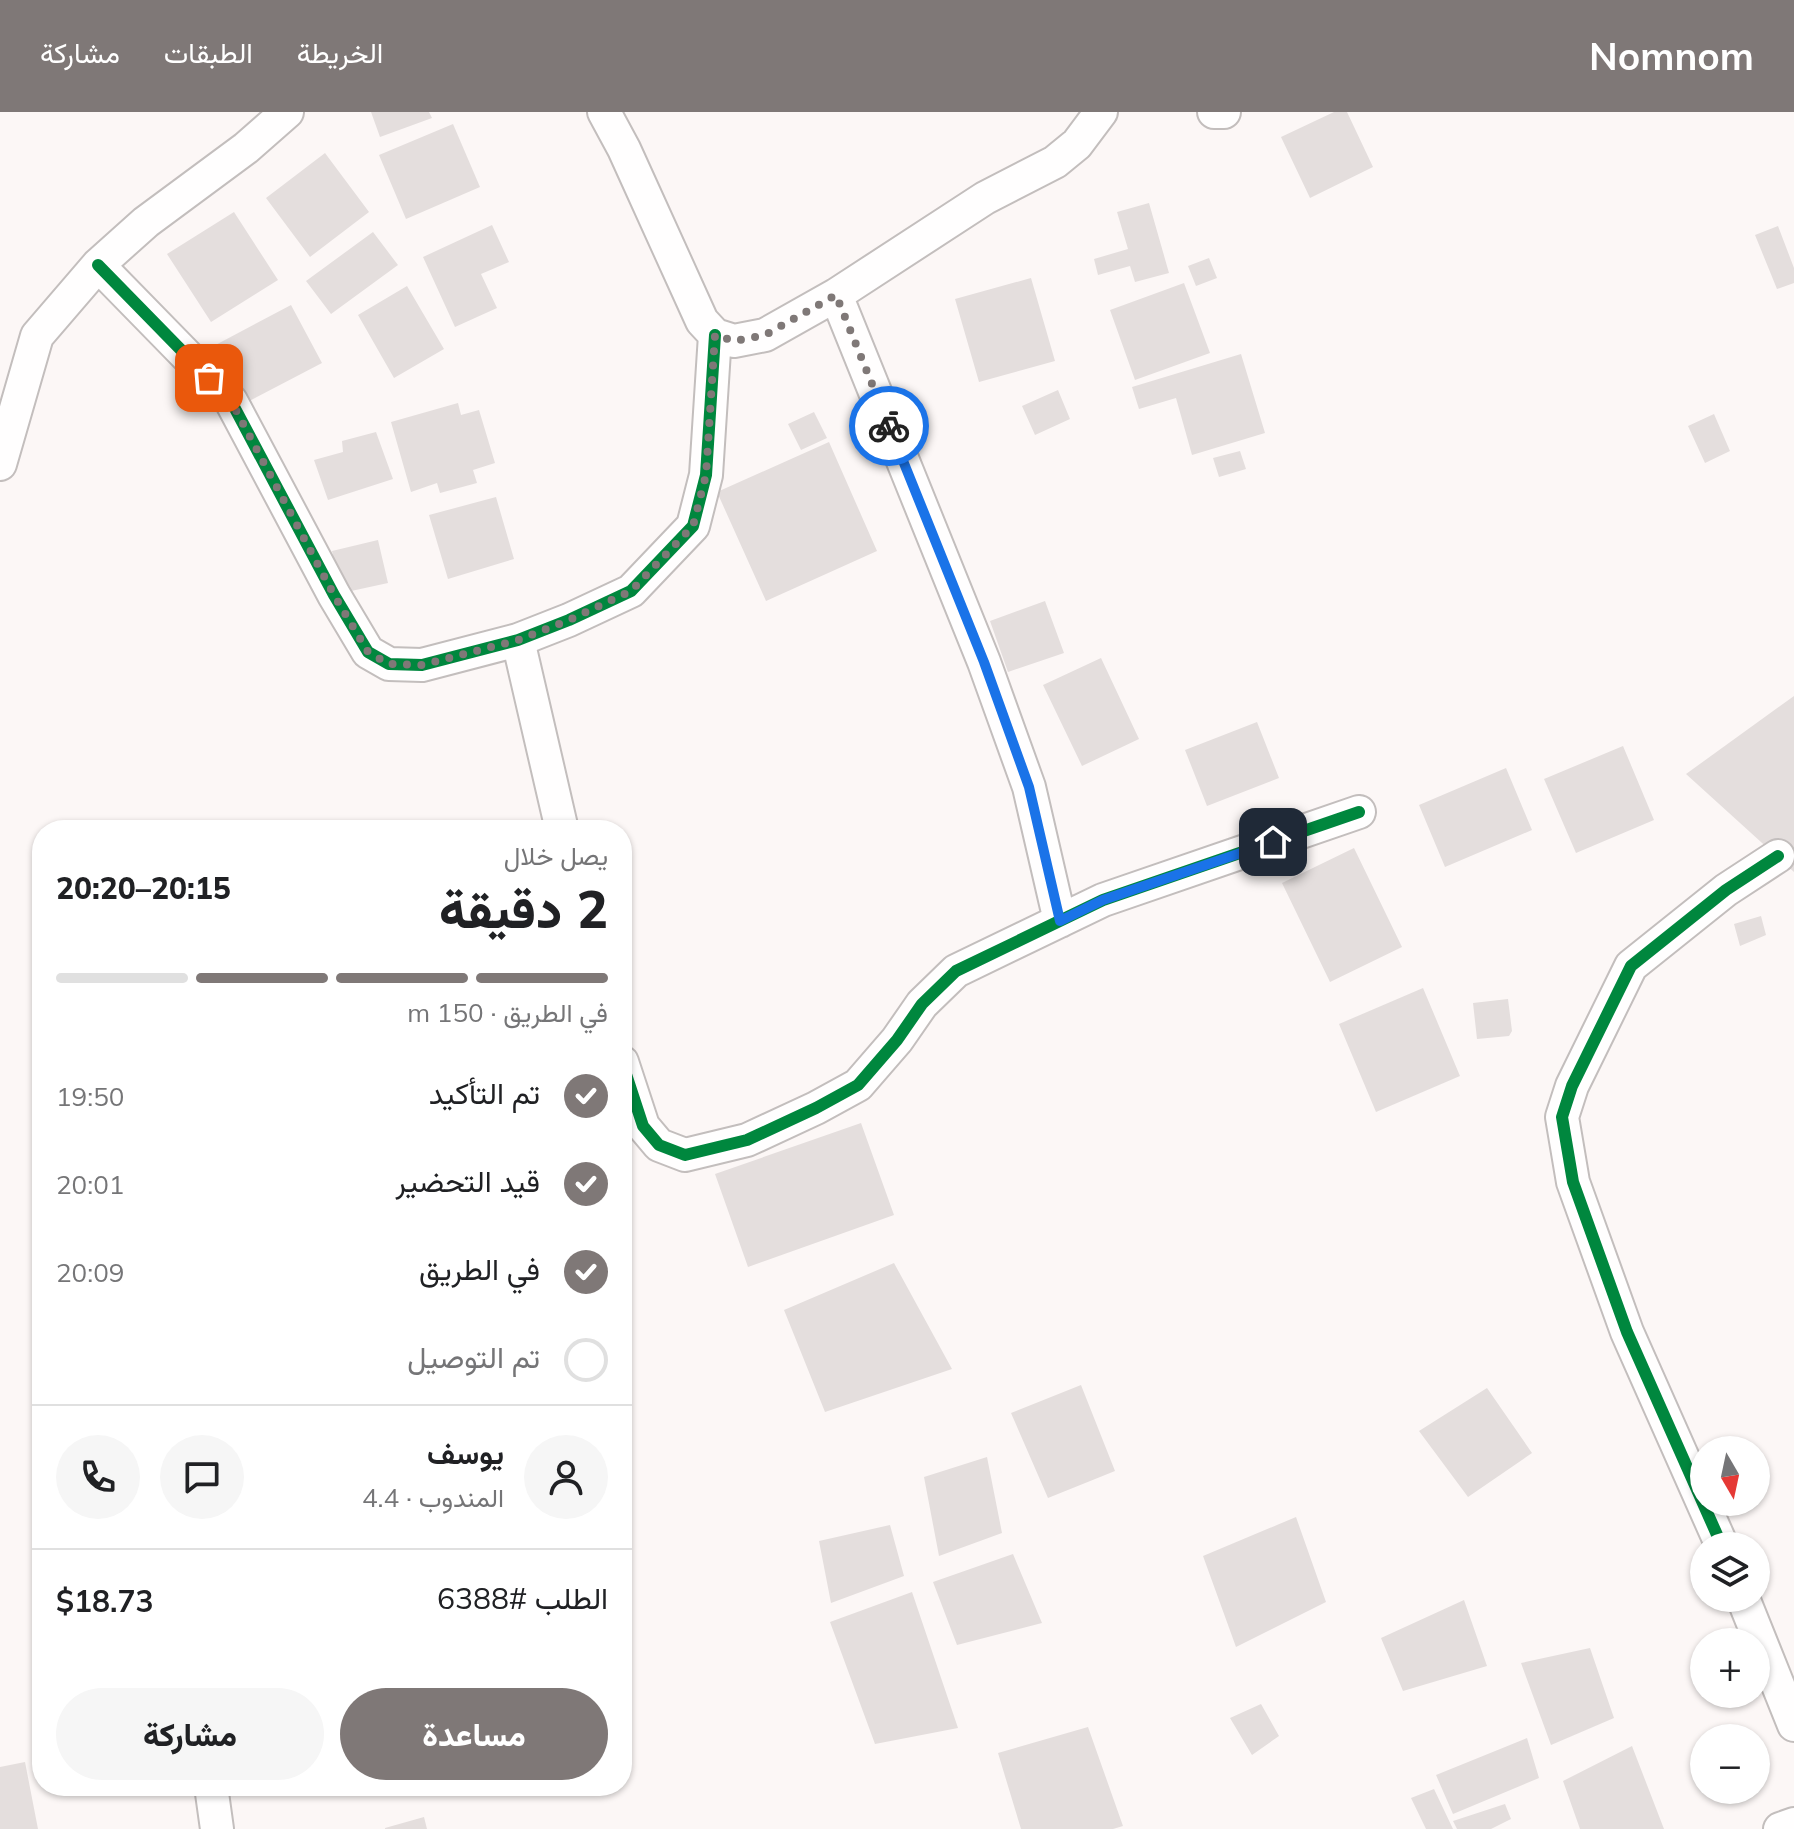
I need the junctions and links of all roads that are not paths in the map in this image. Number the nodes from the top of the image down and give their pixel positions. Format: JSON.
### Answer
{"nodes":[{"id":1,"x":287,"y":112,"type":"edge"},
{"id":2,"x":604,"y":112,"type":"edge"},
{"id":3,"x":1101,"y":112,"type":"edge"},
{"id":4,"x":1214,"y":112,"type":"edge"},
{"id":5,"x":1224,"y":112,"type":"edge"},
{"id":6,"x":98,"y":265,"type":"junction"},
{"id":7,"x":836,"y":295,"type":"junction"},
{"id":8,"x":715,"y":335,"type":"junction"},
{"id":9,"x":0,"y":464,"type":"edge"},
{"id":10,"x":518,"y":640,"type":"junction"},
{"id":11,"x":1359,"y":812,"type":"dead end"},
{"id":12,"x":560,"y":820,"type":"edge"},
{"id":13,"x":1778,"y":856,"type":"dead end"},
{"id":14,"x":1060,"y":921,"type":"junction"},
{"id":15,"x":632,"y":1092,"type":"edge"},
{"id":16,"x":1716,"y":1532,"type":"edge"},
{"id":17,"x":1749,"y":1612,"type":"edge"},
{"id":18,"x":1794,"y":1725,"type":"edge"},
{"id":19,"x":212,"y":1796,"type":"edge"},
{"id":20,"x":1794,"y":1824,"type":"edge"},
{"id":21,"x":217,"y":1829,"type":"edge"},
{"id":22,"x":1780,"y":1829,"type":"edge"}],
"edges":[{"from":1,"to":6,"type":"street"},
{"from":2,"to":8,"type":"street"},
{"from":3,"to":7,"type":"street"},
{"from":4,"to":5,"type":"street"},
{"from":6,"to":9,"type":"street"},
{"from":6,"to":10,"type":"street"},
{"from":7,"to":8,"type":"street"},
{"from":7,"to":14,"type":"street"},
{"from":8,"to":10,"type":"street"},
{"from":10,"to":12,"type":"street"},
{"from":11,"to":14,"type":"street"},
{"from":13,"to":16,"type":"street"},
{"from":14,"to":15,"type":"street"},
{"from":17,"to":18,"type":"street"},
{"from":19,"to":21,"type":"street"},
{"from":20,"to":22,"type":"street"}]}
